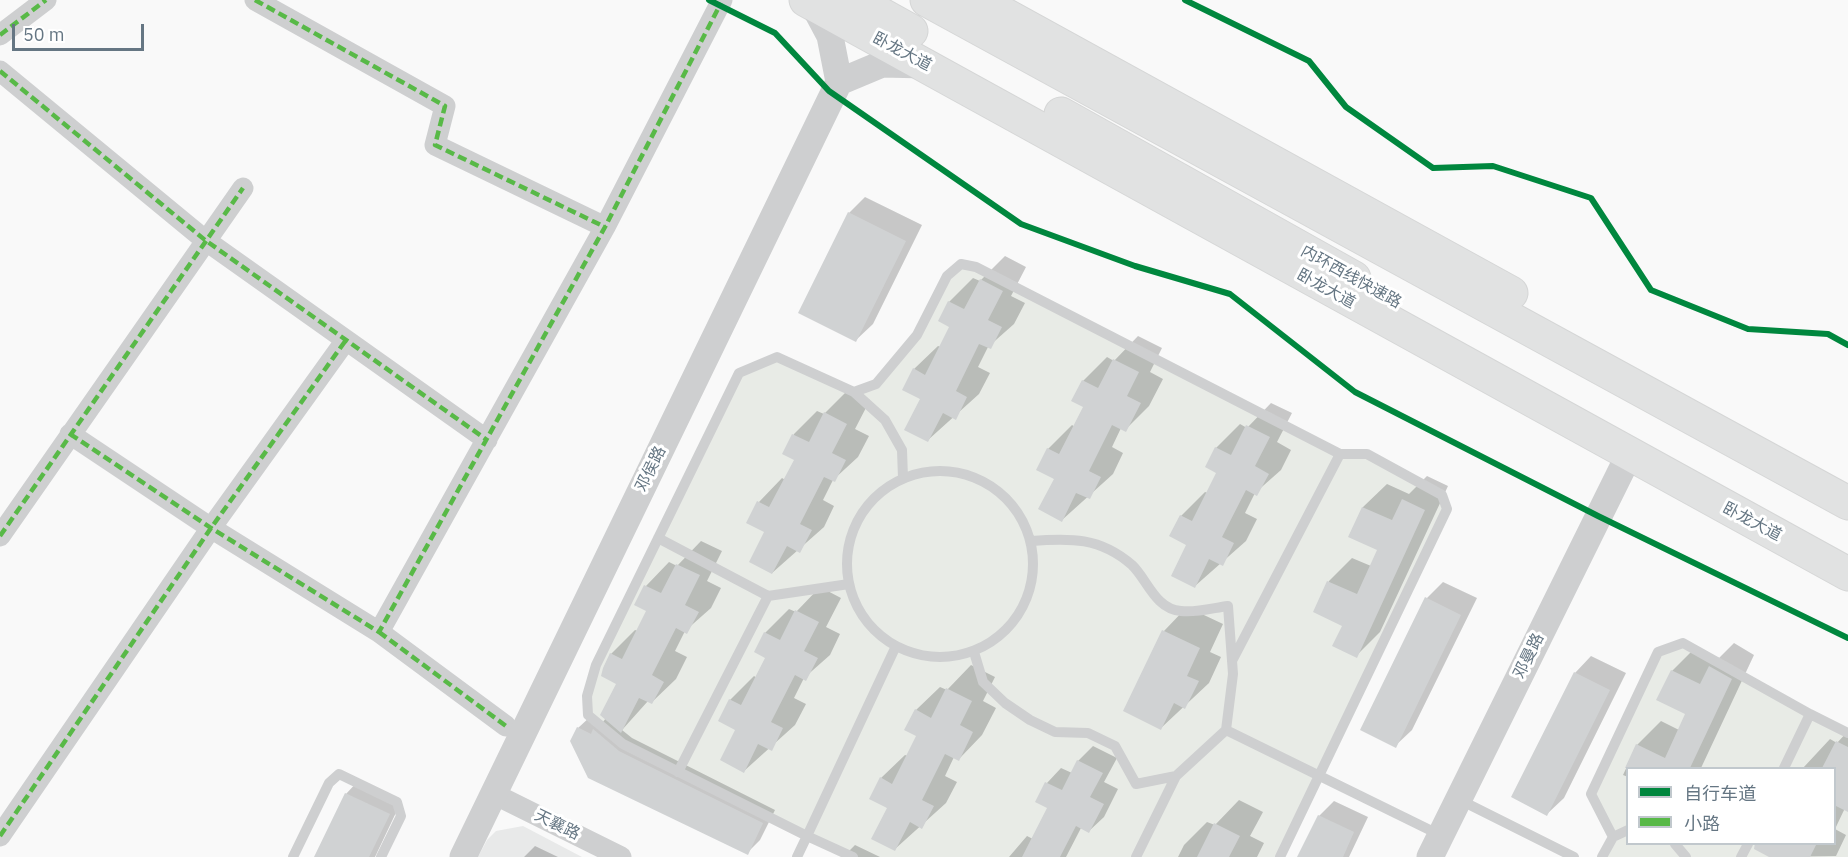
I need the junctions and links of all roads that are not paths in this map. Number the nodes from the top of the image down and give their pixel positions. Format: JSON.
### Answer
{"nodes":[{"id":1,"x":46,"y":0,"type":"edge"},
{"id":2,"x":255,"y":0,"type":"edge"},
{"id":3,"x":722,"y":0,"type":"edge"},
{"id":4,"x":855,"y":0,"type":"edge"},
{"id":5,"x":927,"y":0,"type":"edge"},
{"id":6,"x":978,"y":0,"type":"edge"},
{"id":7,"x":810,"y":2,"type":"edge"},
{"id":8,"x":0,"y":35,"type":"edge"},
{"id":9,"x":926,"y":64,"type":"junction"},
{"id":10,"x":0,"y":71,"type":"edge"},
{"id":11,"x":838,"y":82,"type":"junction"},
{"id":12,"x":243,"y":188,"type":"dead end"},
{"id":13,"x":605,"y":227,"type":"junction"},
{"id":14,"x":205,"y":240,"type":"junction"},
{"id":15,"x":346,"y":340,"type":"junction"},
{"id":16,"x":854,"y":392,"type":"junction"},
{"id":17,"x":70,"y":434,"type":"junction"},
{"id":18,"x":487,"y":440,"type":"junction"},
{"id":19,"x":1340,"y":454,"type":"junction"},
{"id":20,"x":1629,"y":455,"type":"junction"},
{"id":21,"x":903,"y":478,"type":"junction"},
{"id":22,"x":1848,"y":481,"type":"edge"},
{"id":23,"x":1848,"y":501,"type":"edge"},
{"id":24,"x":1788,"y":522,"type":"junction"},
{"id":25,"x":211,"y":528,"type":"junction"},
{"id":26,"x":0,"y":536,"type":"edge"},
{"id":27,"x":658,"y":538,"type":"junction"},
{"id":28,"x":1031,"y":541,"type":"junction"},
{"id":29,"x":1848,"y":554,"type":"edge"},
{"id":30,"x":1848,"y":559,"type":"edge"},
{"id":31,"x":1848,"y":574,"type":"edge"},
{"id":32,"x":849,"y":584,"type":"junction"},
{"id":33,"x":768,"y":596,"type":"junction"},
{"id":34,"x":380,"y":632,"type":"junction"},
{"id":35,"x":896,"y":646,"type":"junction"},
{"id":36,"x":974,"y":652,"type":"junction"},
{"id":37,"x":1232,"y":661,"type":"junction"},
{"id":38,"x":1810,"y":714,"type":"junction"},
{"id":39,"x":506,"y":726,"type":"dead end"},
{"id":40,"x":1226,"y":730,"type":"junction"},
{"id":41,"x":1848,"y":733,"type":"edge"},
{"id":42,"x":1784,"y":767,"type":"edge"},
{"id":43,"x":678,"y":772,"type":"junction"},
{"id":44,"x":1176,"y":776,"type":"junction"},
{"id":45,"x":1320,"y":776,"type":"junction"},
{"id":46,"x":494,"y":794,"type":"junction"},
{"id":47,"x":1458,"y":799,"type":"junction"},
{"id":48,"x":1626,"y":831,"type":"edge"},
{"id":49,"x":0,"y":836,"type":"edge"},
{"id":50,"x":807,"y":836,"type":"junction"},
{"id":51,"x":1613,"y":837,"type":"junction"},
{"id":52,"x":1677,"y":845,"type":"edge"},
{"id":53,"x":1435,"y":851,"type":"edge"},
{"id":54,"x":293,"y":857,"type":"edge"},
{"id":55,"x":381,"y":857,"type":"edge"},
{"id":56,"x":463,"y":857,"type":"edge"},
{"id":57,"x":621,"y":857,"type":"edge"},
{"id":58,"x":797,"y":857,"type":"edge"},
{"id":59,"x":853,"y":857,"type":"edge"},
{"id":60,"x":1136,"y":857,"type":"edge"},
{"id":61,"x":1280,"y":857,"type":"edge"},
{"id":62,"x":1574,"y":857,"type":"edge"},
{"id":63,"x":1602,"y":857,"type":"edge"},
{"id":64,"x":1686,"y":857,"type":"edge"}],
"edges":[{"from":1,"to":8,"type":"street"},
{"from":2,"to":13,"type":"street"},
{"from":3,"to":13,"type":"street"},
{"from":4,"to":24,"type":"highway","name":"内环西线快速路"},
{"from":5,"to":23,"type":"highway"},
{"from":6,"to":22,"type":"highway"},
{"from":7,"to":9,"type":"highway","name":"卧龙大道"},
{"from":7,"to":11,"type":"street"},
{"from":9,"to":11,"type":"street"},
{"from":9,"to":20,"type":"highway","name":"卧龙大道"},
{"from":10,"to":14,"type":"street"},
{"from":11,"to":46,"type":"street","name":"邓侯路"},
{"from":12,"to":14,"type":"street"},
{"from":13,"to":18,"type":"street"},
{"from":14,"to":15,"type":"street"},
{"from":14,"to":17,"type":"street"},
{"from":15,"to":18,"type":"street"},
{"from":15,"to":25,"type":"street"},
{"from":16,"to":19,"type":"lane"},
{"from":16,"to":21,"type":"lane"},
{"from":16,"to":27,"type":"lane"},
{"from":17,"to":25,"type":"street"},
{"from":17,"to":26,"type":"street"},
{"from":18,"to":34,"type":"street"},
{"from":19,"to":37,"type":"lane"},
{"from":19,"to":45,"type":"lane"},
{"from":20,"to":31,"type":"highway","name":"卧龙大道"},
{"from":20,"to":47,"type":"street","name":"邓曼路"},
{"from":21,"to":28,"type":"lane"},
{"from":21,"to":32,"type":"lane"},
{"from":24,"to":29,"type":"highway","name":"内环西线快速路"},
{"from":24,"to":30,"type":"highway"},
{"from":25,"to":34,"type":"street"},
{"from":25,"to":49,"type":"street"},
{"from":27,"to":33,"type":"lane"},
{"from":27,"to":43,"type":"lane"},
{"from":28,"to":36,"type":"lane"},
{"from":28,"to":37,"type":"lane"},
{"from":32,"to":33,"type":"lane"},
{"from":32,"to":35,"type":"lane"},
{"from":33,"to":43,"type":"lane"},
{"from":34,"to":39,"type":"street"},
{"from":35,"to":36,"type":"lane"},
{"from":35,"to":50,"type":"lane"},
{"from":36,"to":44,"type":"lane"},
{"from":37,"to":40,"type":"lane"},
{"from":38,"to":41,"type":"lane"},
{"from":38,"to":42,"type":"lane"},
{"from":38,"to":51,"type":"lane"},
{"from":40,"to":44,"type":"lane"},
{"from":40,"to":45,"type":"lane"},
{"from":43,"to":50,"type":"lane"},
{"from":44,"to":60,"type":"lane"},
{"from":45,"to":53,"type":"lane"},
{"from":45,"to":61,"type":"lane"},
{"from":46,"to":56,"type":"street","name":"邓侯路"},
{"from":46,"to":57,"type":"street","name":"天襄路"},
{"from":47,"to":53,"type":"street","name":"邓曼路"},
{"from":47,"to":62,"type":"lane"},
{"from":48,"to":51,"type":"lane"},
{"from":50,"to":58,"type":"lane"},
{"from":50,"to":59,"type":"lane"},
{"from":51,"to":63,"type":"lane"},
{"from":52,"to":64,"type":"lane"},
{"from":54,"to":55,"type":"lane"}]}
